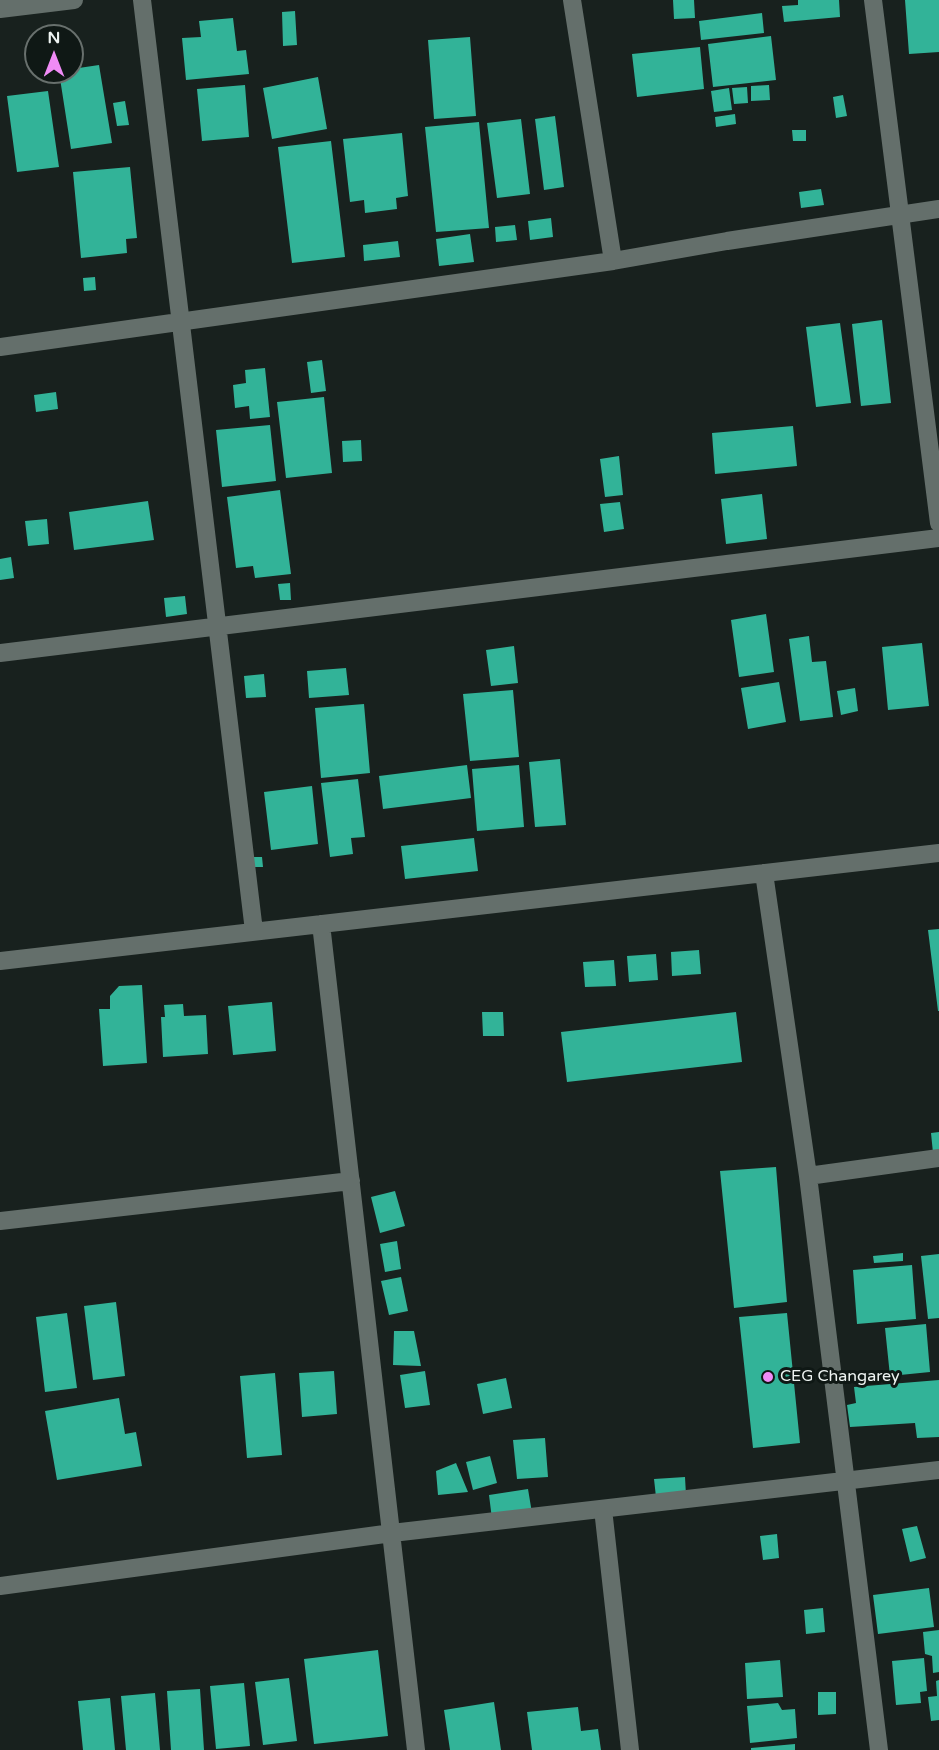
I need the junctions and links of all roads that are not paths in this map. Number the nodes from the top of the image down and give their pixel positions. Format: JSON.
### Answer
{"nodes":[{"id":1,"x":74,"y":0,"type":"edge"},
{"id":2,"x":142,"y":0,"type":"edge"},
{"id":3,"x":572,"y":0,"type":"edge"},
{"id":4,"x":873,"y":0,"type":"edge"},
{"id":5,"x":0,"y":9,"type":"edge"},
{"id":6,"x":939,"y":209,"type":"edge"},
{"id":7,"x":900,"y":214,"type":"junction"},
{"id":8,"x":614,"y":261,"type":"junction"},
{"id":9,"x":181,"y":321,"type":"junction"},
{"id":10,"x":0,"y":347,"type":"edge"},
{"id":11,"x":939,"y":522,"type":"edge"},
{"id":12,"x":939,"y":538,"type":"edge"},
{"id":13,"x":217,"y":627,"type":"junction"},
{"id":14,"x":0,"y":653,"type":"edge"},
{"id":15,"x":939,"y":853,"type":"edge"},
{"id":16,"x":764,"y":873,"type":"junction"},
{"id":17,"x":321,"y":924,"type":"junction"},
{"id":18,"x":254,"y":931,"type":"junction"},
{"id":19,"x":0,"y":961,"type":"edge"},
{"id":20,"x":939,"y":1158,"type":"edge"},
{"id":21,"x":808,"y":1176,"type":"junction"},
{"id":22,"x":351,"y":1181,"type":"junction"},
{"id":23,"x":0,"y":1221,"type":"edge"},
{"id":24,"x":939,"y":1470,"type":"edge"},
{"id":25,"x":846,"y":1481,"type":"junction"},
{"id":26,"x":603,"y":1509,"type":"junction"},
{"id":27,"x":392,"y":1533,"type":"junction"},
{"id":28,"x":0,"y":1586,"type":"edge"},
{"id":29,"x":416,"y":1750,"type":"edge"},
{"id":30,"x":630,"y":1750,"type":"edge"},
{"id":31,"x":879,"y":1750,"type":"edge"}],
"edges":[{"from":1,"to":5,"type":"street"},
{"from":2,"to":9,"type":"street"},
{"from":3,"to":8,"type":"street"},
{"from":4,"to":7,"type":"street"},
{"from":6,"to":7,"type":"street"},
{"from":7,"to":8,"type":"street"},
{"from":7,"to":11,"type":"street"},
{"from":8,"to":9,"type":"street"},
{"from":9,"to":10,"type":"street"},
{"from":9,"to":13,"type":"street"},
{"from":12,"to":13,"type":"street"},
{"from":13,"to":14,"type":"street"},
{"from":13,"to":18,"type":"street"},
{"from":15,"to":16,"type":"street"},
{"from":16,"to":17,"type":"street"},
{"from":16,"to":21,"type":"street"},
{"from":17,"to":18,"type":"street"},
{"from":17,"to":22,"type":"street"},
{"from":18,"to":19,"type":"street"},
{"from":20,"to":21,"type":"street"},
{"from":21,"to":25,"type":"street"},
{"from":22,"to":23,"type":"street"},
{"from":22,"to":27,"type":"street"},
{"from":24,"to":25,"type":"street"},
{"from":25,"to":26,"type":"street"},
{"from":25,"to":31,"type":"street"},
{"from":26,"to":27,"type":"street"},
{"from":26,"to":30,"type":"street"},
{"from":27,"to":28,"type":"street"},
{"from":27,"to":29,"type":"street"}]}
